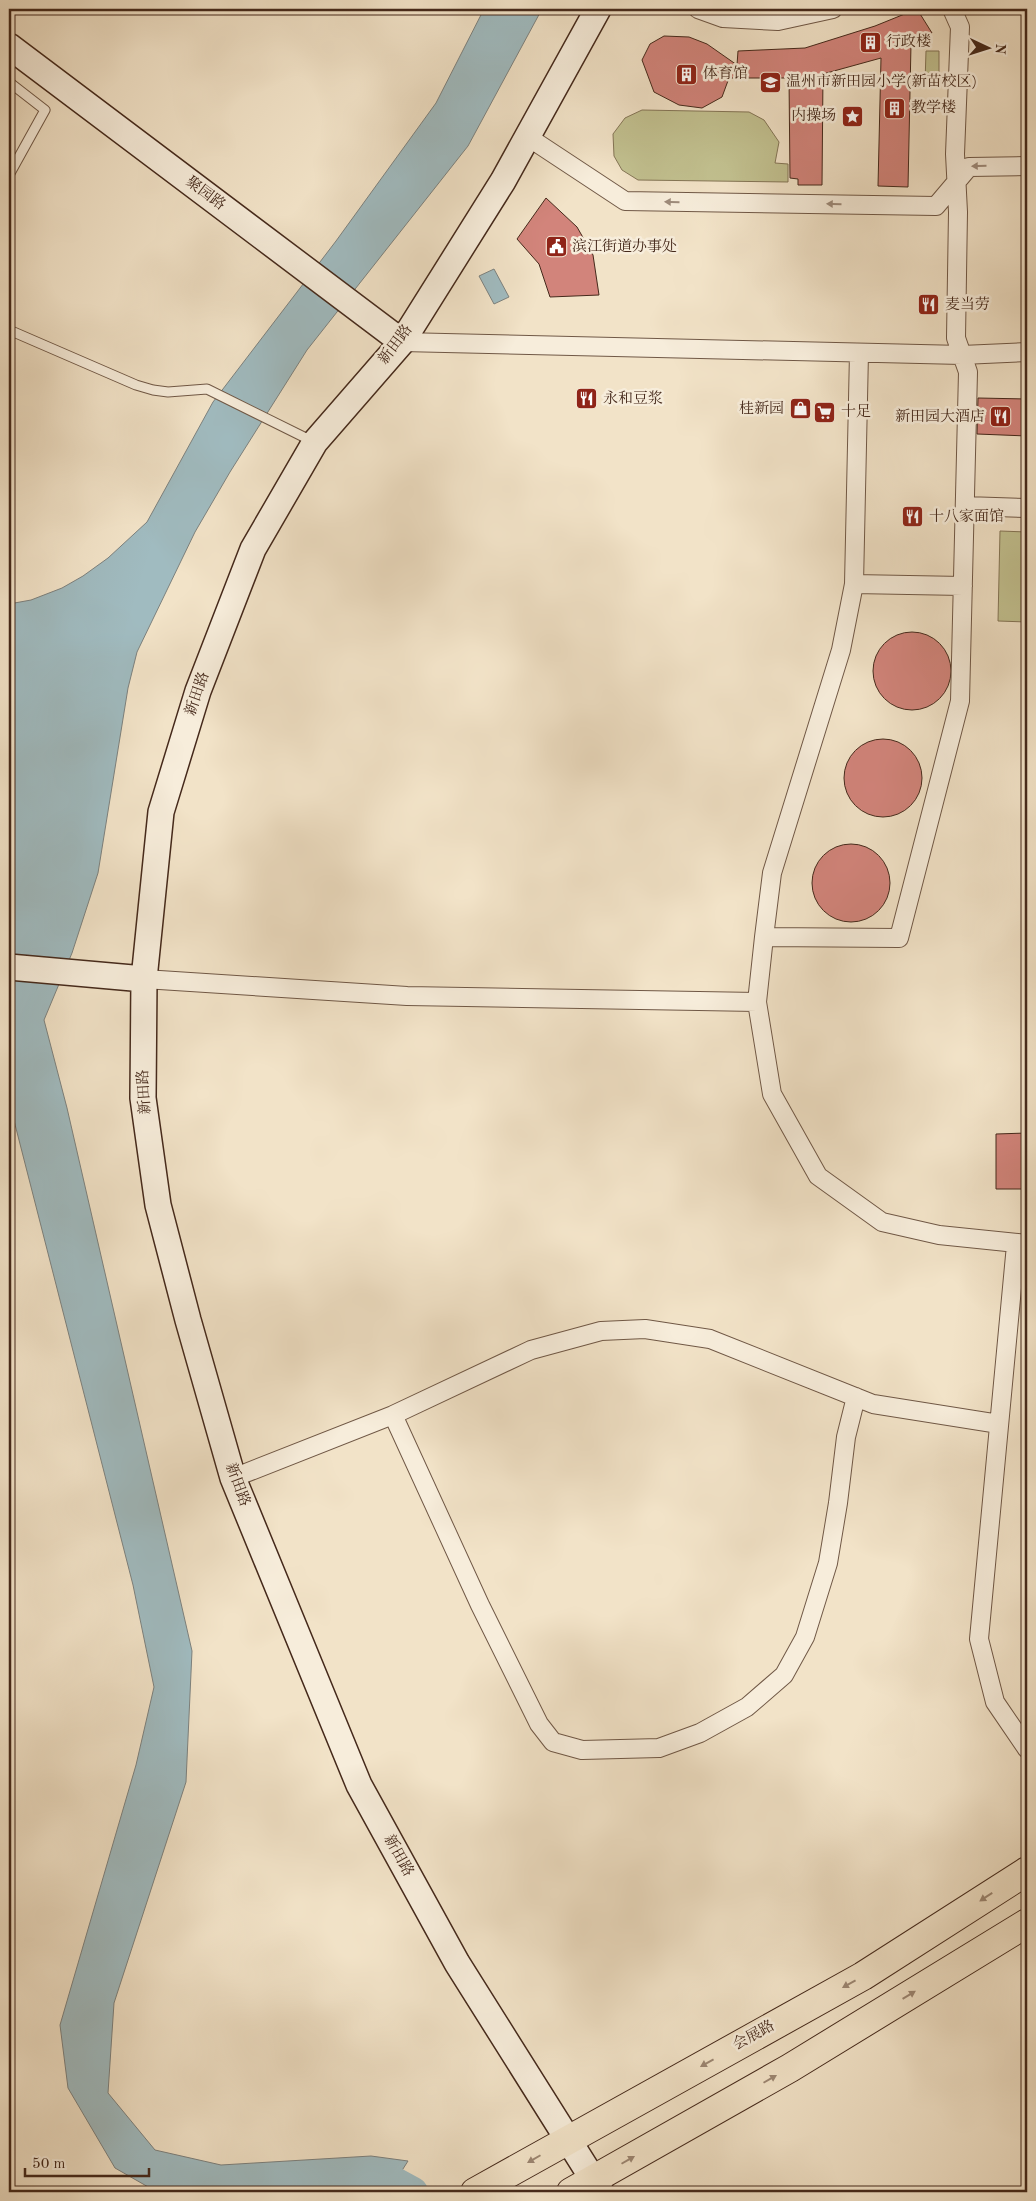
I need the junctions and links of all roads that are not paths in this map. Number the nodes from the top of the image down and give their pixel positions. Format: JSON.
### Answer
{"nodes":[{"id":1,"x":598,"y":9,"type":"edge"},
{"id":2,"x":698,"y":9,"type":"edge"},
{"id":3,"x":833,"y":9,"type":"edge"},
{"id":4,"x":952,"y":9,"type":"edge"},
{"id":5,"x":9,"y":46,"type":"edge"},
{"id":6,"x":9,"y":82,"type":"edge"},
{"id":7,"x":528,"y":137,"type":"junction"},
{"id":8,"x":1027,"y":166,"type":"edge"},
{"id":9,"x":9,"y":174,"type":"edge"},
{"id":10,"x":956,"y":181,"type":"junction"},
{"id":11,"x":9,"y":330,"type":"edge"},
{"id":12,"x":402,"y":342,"type":"junction"},
{"id":13,"x":1027,"y":352,"type":"edge"},
{"id":14,"x":859,"y":353,"type":"junction"},
{"id":15,"x":962,"y":355,"type":"junction"},
{"id":16,"x":315,"y":442,"type":"junction"},
{"id":17,"x":965,"y":506,"type":"junction"},
{"id":18,"x":1027,"y":508,"type":"edge"},
{"id":19,"x":854,"y":584,"type":"junction"},
{"id":20,"x":963,"y":586,"type":"junction"},
{"id":21,"x":764,"y":937,"type":"junction"},
{"id":22,"x":9,"y":967,"type":"edge"},
{"id":23,"x":144,"y":979,"type":"junction"},
{"id":24,"x":757,"y":1002,"type":"junction"},
{"id":25,"x":1021,"y":1244,"type":"edge"},
{"id":26,"x":856,"y":1397,"type":"junction"},
{"id":27,"x":393,"y":1415,"type":"junction"},
{"id":28,"x":999,"y":1424,"type":"junction"},
{"id":29,"x":233,"y":1478,"type":"junction"},
{"id":30,"x":1027,"y":1749,"type":"edge"},
{"id":31,"x":1027,"y":1871,"type":"edge"},
{"id":32,"x":1027,"y":1923,"type":"edge"},
{"id":33,"x":568,"y":2139,"type":"junction"},
{"id":34,"x":588,"y":2188,"type":"edge"},
{"id":35,"x":475,"y":2192,"type":"edge"}],
"edges":[{"from":1,"to":7,"type":"street","name":"新田路"},
{"from":2,"to":3,"type":"street"},
{"from":4,"to":10,"type":"street"},
{"from":5,"to":12,"type":"street","name":"聚园路"},
{"from":6,"to":9,"type":"lane"},
{"from":10,"to":7,"type":"street","one_way":true},
{"from":7,"to":12,"type":"street","name":"新田路"},
{"from":8,"to":10,"type":"street","one_way":true},
{"from":10,"to":15,"type":"street"},
{"from":11,"to":16,"type":"lane"},
{"from":12,"to":14,"type":"street"},
{"from":12,"to":16,"type":"street","name":"新田路"},
{"from":13,"to":15,"type":"street"},
{"from":14,"to":15,"type":"street"},
{"from":14,"to":19,"type":"street"},
{"from":15,"to":17,"type":"street"},
{"from":16,"to":23,"type":"street","name":"新田路"},
{"from":17,"to":18,"type":"street"},
{"from":17,"to":20,"type":"street"},
{"from":19,"to":20,"type":"street"},
{"from":19,"to":21,"type":"street"},
{"from":20,"to":21,"type":"street"},
{"from":21,"to":24,"type":"street"},
{"from":22,"to":23,"type":"street"},
{"from":23,"to":24,"type":"street"},
{"from":23,"to":29,"type":"street","name":"新田路"},
{"from":24,"to":25,"type":"street"},
{"from":25,"to":28,"type":"street"},
{"from":26,"to":27,"type":"street"},
{"from":26,"to":27,"type":"street"},
{"from":26,"to":28,"type":"street"},
{"from":27,"to":29,"type":"street"},
{"from":28,"to":30,"type":"street"},
{"from":29,"to":33,"type":"street","name":"新田路"},
{"from":31,"to":33,"type":"main road","name":"会展路","one_way":true},
{"from":34,"to":32,"type":"main road","one_way":true},
{"from":33,"to":34,"type":"street","name":"新田路"},
{"from":33,"to":35,"type":"main road","name":"会展路","one_way":true}]}
